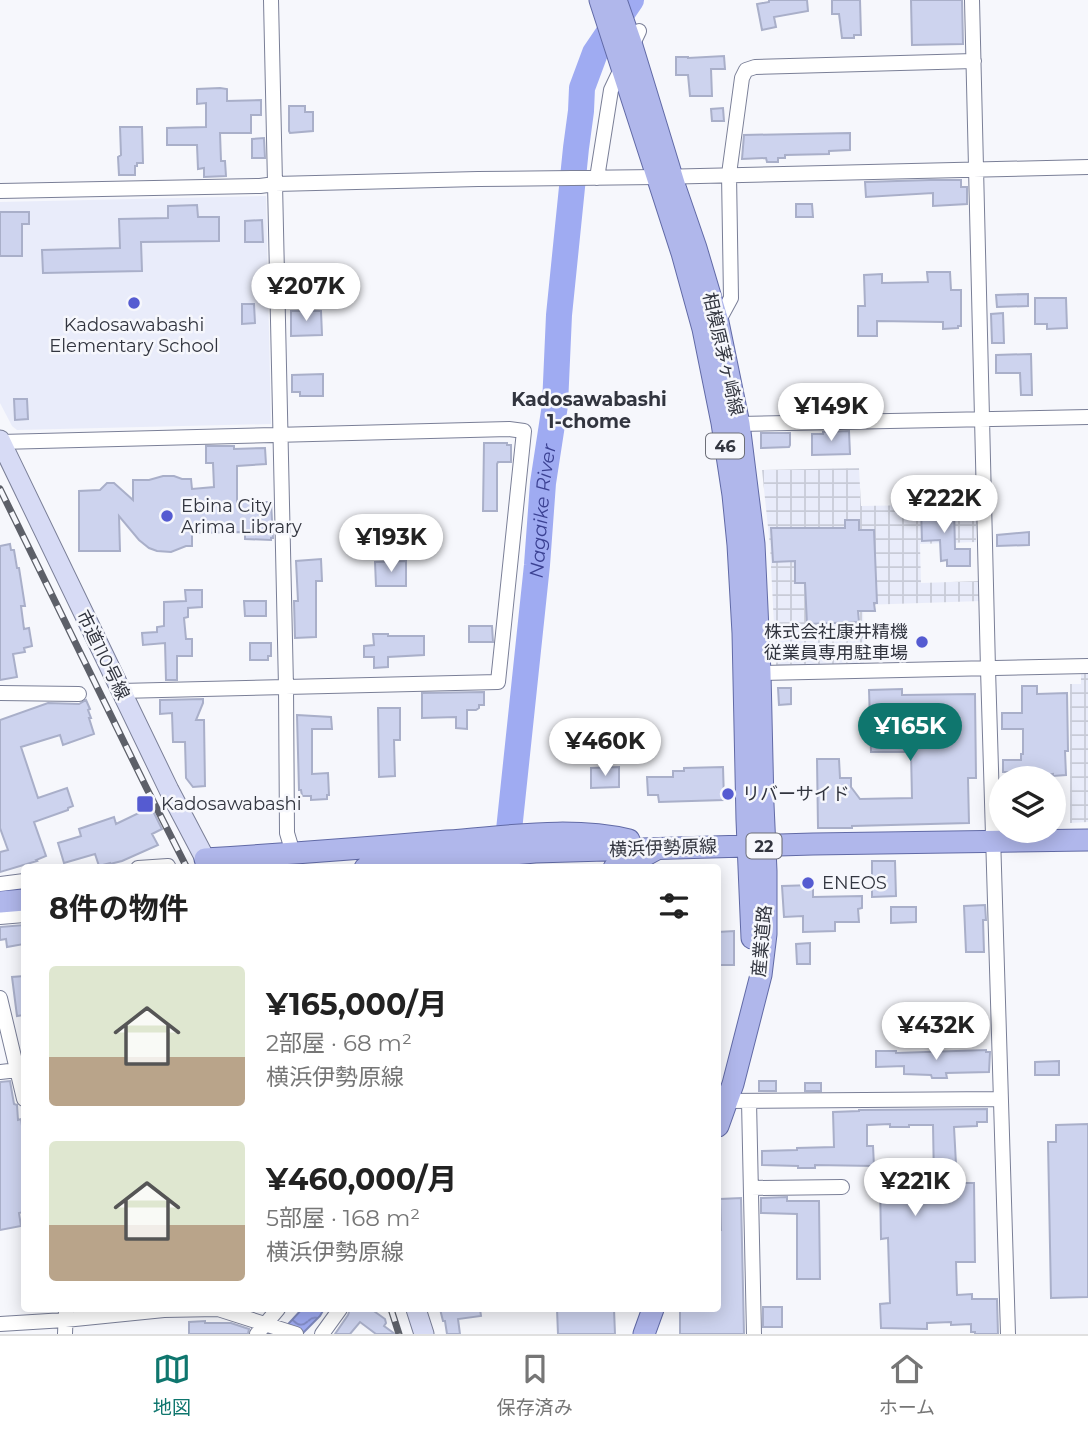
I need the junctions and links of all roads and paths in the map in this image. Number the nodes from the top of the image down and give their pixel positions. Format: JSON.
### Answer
{"nodes":[{"id":1,"x":271,"y":0,"type":"edge"},
{"id":2,"x":972,"y":0,"type":"edge"},
{"id":3,"x":607,"y":4,"type":"edge"},
{"id":4,"x":628,"y":49,"type":"junction"},
{"id":5,"x":974,"y":61,"type":"junction"},
{"id":6,"x":1088,"y":167,"type":"edge"},
{"id":7,"x":977,"y":168,"type":"junction"},
{"id":8,"x":729,"y":174,"type":"junction"},
{"id":9,"x":664,"y":177,"type":"junction"},
{"id":10,"x":596,"y":178,"type":"junction"},
{"id":11,"x":275,"y":184,"type":"junction"},
{"id":12,"x":0,"y":191,"type":"edge"},
{"id":13,"x":718,"y":322,"type":"junction"},
{"id":14,"x":1088,"y":417,"type":"edge"},
{"id":15,"x":983,"y":419,"type":"junction"},
{"id":16,"x":739,"y":424,"type":"junction"},
{"id":17,"x":281,"y":435,"type":"junction"},
{"id":18,"x":0,"y":442,"type":"edge"},
{"id":19,"x":1088,"y":666,"type":"edge"},
{"id":20,"x":988,"y":669,"type":"junction"},
{"id":21,"x":760,"y":673,"type":"junction"},
{"id":22,"x":286,"y":687,"type":"junction"},
{"id":23,"x":120,"y":691,"type":"junction"},
{"id":24,"x":0,"y":694,"type":"edge"},
{"id":25,"x":79,"y":694,"type":"dead end"},
{"id":26,"x":991,"y":766,"type":"edge"},
{"id":27,"x":1066,"y":840,"type":"edge"},
{"id":28,"x":1088,"y":840,"type":"edge"},
{"id":29,"x":989,"y":842,"type":"edge"},
{"id":30,"x":537,"y":843,"type":"junction"},
{"id":31,"x":993,"y":843,"type":"edge"},
{"id":32,"x":756,"y":846,"type":"junction"},
{"id":33,"x":660,"y":848,"type":"junction"},
{"id":34,"x":293,"y":853,"type":"junction"},
{"id":35,"x":208,"y":863,"type":"edge"},
{"id":36,"x":393,"y":864,"type":"edge"},
{"id":37,"x":630,"y":864,"type":"edge"},
{"id":38,"x":21,"y":881,"type":"edge"},
{"id":39,"x":0,"y":884,"type":"edge"},
{"id":40,"x":21,"y":900,"type":"edge"},
{"id":41,"x":0,"y":902,"type":"edge"},
{"id":42,"x":21,"y":915,"type":"edge"},
{"id":43,"x":0,"y":917,"type":"edge"},
{"id":44,"x":0,"y":998,"type":"edge"},
{"id":45,"x":18,"y":1070,"type":"junction"},
{"id":46,"x":0,"y":1072,"type":"edge"},
{"id":47,"x":21,"y":1084,"type":"edge"},
{"id":48,"x":1000,"y":1099,"type":"junction"},
{"id":49,"x":722,"y":1101,"type":"edge"},
{"id":50,"x":749,"y":1101,"type":"junction"},
{"id":51,"x":842,"y":1186,"type":"dead end"},
{"id":52,"x":751,"y":1188,"type":"junction"},
{"id":53,"x":146,"y":1312,"type":"edge"},
{"id":54,"x":225,"y":1312,"type":"edge"},
{"id":55,"x":276,"y":1312,"type":"edge"},
{"id":56,"x":338,"y":1312,"type":"edge"},
{"id":57,"x":417,"y":1312,"type":"edge"},
{"id":58,"x":652,"y":1312,"type":"edge"},
{"id":59,"x":65,"y":1321,"type":"edge"},
{"id":60,"x":0,"y":1324,"type":"edge"},
{"id":61,"x":265,"y":1328,"type":"edge"},
{"id":62,"x":296,"y":1334,"type":"edge"},
{"id":63,"x":322,"y":1334,"type":"edge"},
{"id":64,"x":424,"y":1334,"type":"edge"},
{"id":65,"x":644,"y":1334,"type":"edge"},
{"id":66,"x":754,"y":1334,"type":"edge"},
{"id":67,"x":1008,"y":1334,"type":"edge"}],
"edges":[{"from":1,"to":11,"type":"street"},
{"from":2,"to":5,"type":"street"},
{"from":3,"to":4,"type":"main road","number":"46"},
{"from":4,"to":9,"type":"main road","name":"相模原茅ヶ崎線","number":"46"},
{"from":4,"to":10,"type":"street"},
{"from":5,"to":7,"type":"street"},
{"from":5,"to":8,"type":"street"},
{"from":6,"to":7,"type":"street"},
{"from":7,"to":8,"type":"street"},
{"from":7,"to":15,"type":"street"},
{"from":8,"to":9,"type":"street"},
{"from":8,"to":13,"type":"street"},
{"from":9,"to":10,"type":"street"},
{"from":9,"to":13,"type":"main road","name":"相模原茅ヶ崎線","number":"46"},
{"from":9,"to":32,"type":"main road","name":"相模原茅ヶ崎線","number":"46"},
{"from":10,"to":11,"type":"street"},
{"from":11,"to":12,"type":"street"},
{"from":11,"to":17,"type":"street"},
{"from":13,"to":16,"type":"main road","name":"相模原茅ヶ崎線","number":"46"},
{"from":14,"to":15,"type":"street"},
{"from":15,"to":16,"type":"street"},
{"from":15,"to":20,"type":"street"},
{"from":16,"to":21,"type":"main road","name":"相模原茅ヶ崎線","number":"46"},
{"from":17,"to":18,"type":"street"},
{"from":17,"to":22,"type":"street"},
{"from":17,"to":22,"type":"street"},
{"from":18,"to":23,"type":"street","name":"市道110号線"},
{"from":19,"to":20,"type":"street"},
{"from":20,"to":21,"type":"street"},
{"from":20,"to":26,"type":"street"},
{"from":21,"to":32,"type":"main road","name":"相模原茅ヶ崎線","number":"46"},
{"from":22,"to":23,"type":"street"},
{"from":22,"to":34,"type":"street"},
{"from":23,"to":35,"type":"street","name":"市道110号線"},
{"from":24,"to":25,"type":"street"},
{"from":27,"to":28,"type":"main road","name":"横浜伊勢原線","number":"22"},
{"from":29,"to":32,"type":"main road","name":"横浜伊勢原線","number":"22"},
{"from":30,"to":33,"type":"main road","name":"横浜伊勢原線","number":"22"},
{"from":30,"to":34,"type":"main road"},
{"from":30,"to":36,"type":"main road","name":"横浜伊勢原線","number":"22"},
{"from":31,"to":48,"type":"street"},
{"from":32,"to":33,"type":"main road","name":"横浜伊勢原線","number":"22"},
{"from":32,"to":49,"type":"main road","name":"産業道路","number":"46"},
{"from":33,"to":37,"type":"main road"},
{"from":34,"to":35,"type":"main road"},
{"from":38,"to":39,"type":"street"},
{"from":40,"to":41,"type":"main road"},
{"from":42,"to":43,"type":"street"},
{"from":44,"to":45,"type":"street"},
{"from":45,"to":46,"type":"street"},
{"from":45,"to":47,"type":"street"},
{"from":48,"to":50,"type":"street"},
{"from":48,"to":67,"type":"street"},
{"from":49,"to":50,"type":"street"},
{"from":50,"to":52,"type":"street"},
{"from":51,"to":52,"type":"street"},
{"from":52,"to":66,"type":"street"},
{"from":53,"to":59,"type":"street"},
{"from":54,"to":61,"type":"street"},
{"from":55,"to":61,"type":"street"},
{"from":56,"to":63,"type":"street"},
{"from":57,"to":64,"type":"street"},
{"from":58,"to":65,"type":"main road"},
{"from":59,"to":60,"type":"street"},
{"from":61,"to":62,"type":"street"}]}
